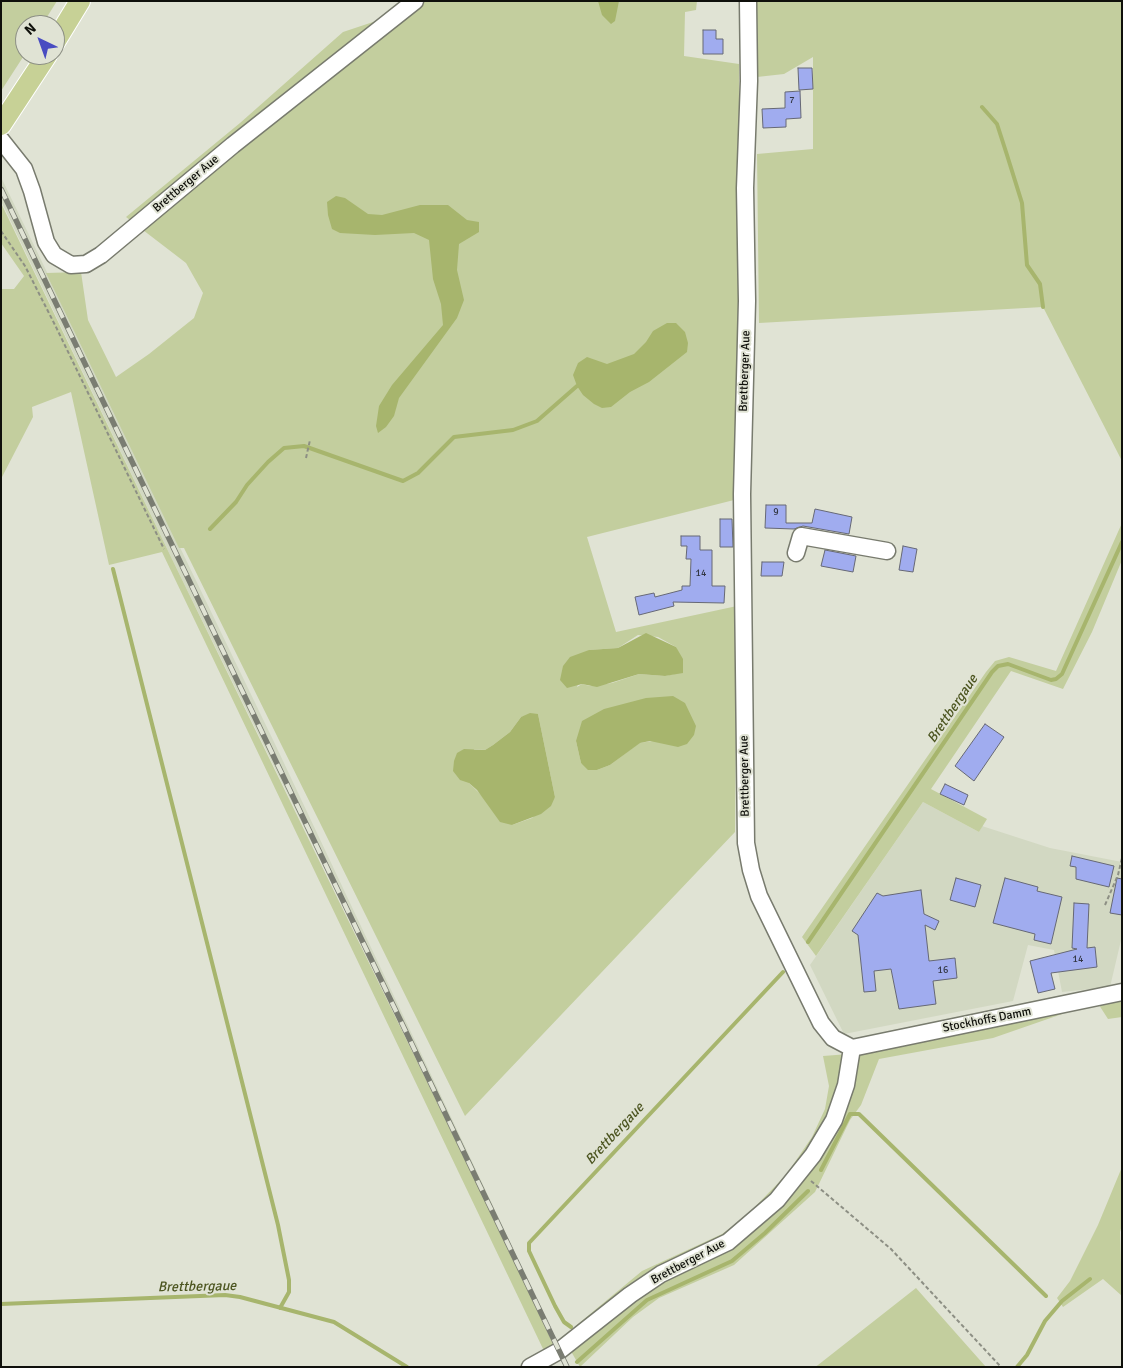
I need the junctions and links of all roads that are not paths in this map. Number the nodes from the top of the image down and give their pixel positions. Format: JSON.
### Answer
{"nodes":[{"id":1,"x":80,"y":1,"type":"edge"},
{"id":2,"x":415,"y":1,"type":"edge"},
{"id":3,"x":748,"y":1,"type":"edge"},
{"id":4,"x":65,"y":26,"type":"edge"},
{"id":5,"x":40,"y":65,"type":"edge"},
{"id":6,"x":1,"y":125,"type":"edge"},
{"id":7,"x":1,"y":140,"type":"edge"},
{"id":8,"x":887,"y":551,"type":"dead end"},
{"id":9,"x":796,"y":553,"type":"dead end"},
{"id":10,"x":1122,"y":992,"type":"edge"},
{"id":11,"x":852,"y":1048,"type":"junction"},
{"id":12,"x":530,"y":1367,"type":"edge"}],
"edges":[{"from":1,"to":4,"type":"main road"},
{"from":2,"to":7,"type":"street","name":"Brettberger Aue"},
{"from":3,"to":11,"type":"street","name":"Brettberger Aue"},
{"from":5,"to":6,"type":"main road"},
{"from":8,"to":9,"type":"street"},
{"from":10,"to":11,"type":"street","name":"Stockhoffs Damm"},
{"from":11,"to":12,"type":"street","name":"Brettberger Aue"}]}
